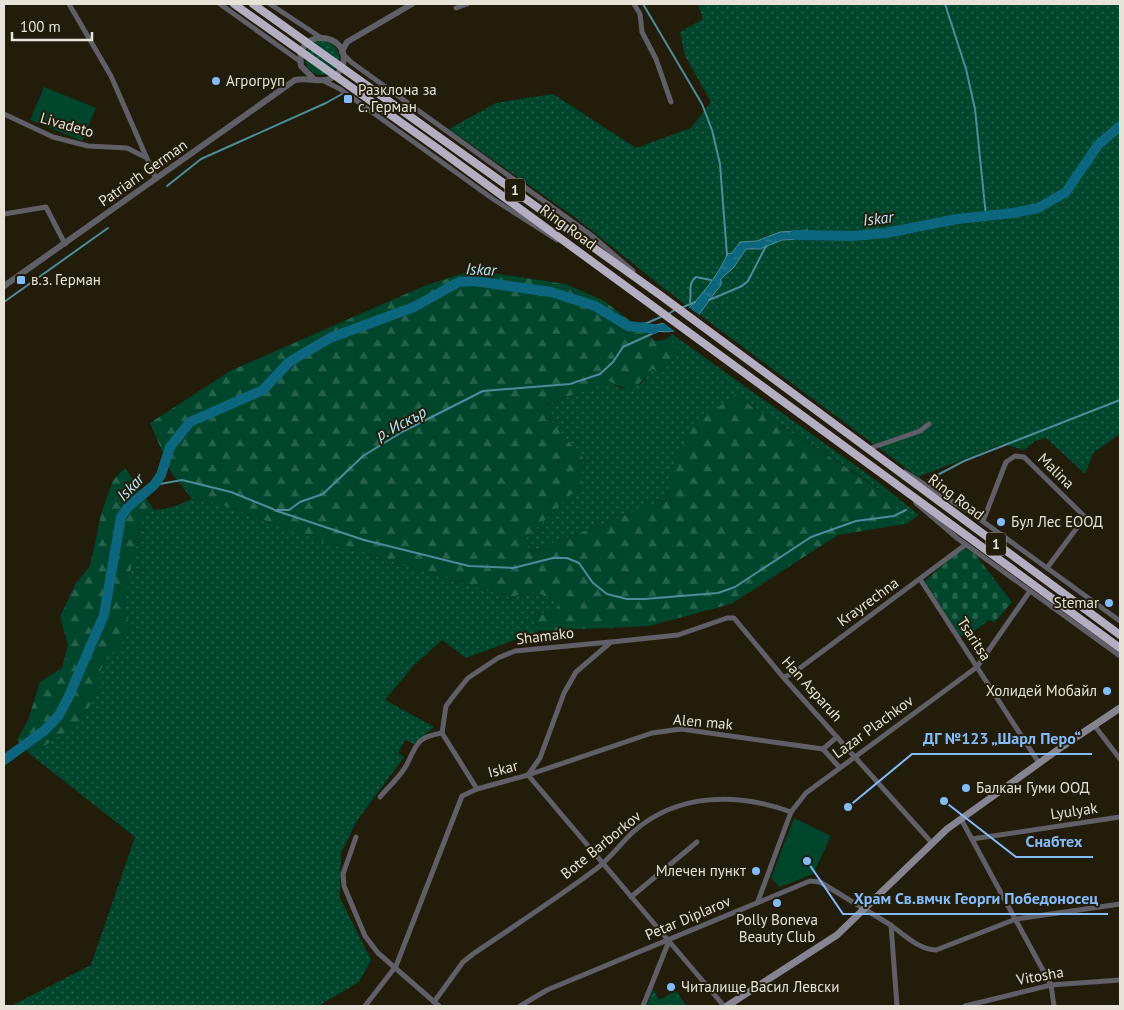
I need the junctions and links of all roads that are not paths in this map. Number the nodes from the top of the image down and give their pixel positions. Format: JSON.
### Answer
{"nodes":[{"id":1,"x":69,"y":4,"type":"edge"},
{"id":2,"x":220,"y":4,"type":"edge"},
{"id":3,"x":234,"y":4,"type":"edge"},
{"id":4,"x":253,"y":4,"type":"edge"},
{"id":5,"x":270,"y":4,"type":"edge"},
{"id":6,"x":412,"y":4,"type":"edge"},
{"id":7,"x":466,"y":4,"type":"edge"},
{"id":8,"x":634,"y":4,"type":"edge"},
{"id":9,"x":456,"y":8,"type":"dead end"},
{"id":10,"x":320,"y":38,"type":"junction"},
{"id":11,"x":335,"y":42,"type":"junction"},
{"id":12,"x":347,"y":42,"type":"junction"},
{"id":13,"x":342,"y":52,"type":"junction"},
{"id":14,"x":301,"y":64,"type":"junction"},
{"id":15,"x":313,"y":78,"type":"junction"},
{"id":16,"x":295,"y":80,"type":"junction"},
{"id":17,"x":322,"y":80,"type":"junction"},
{"id":18,"x":671,"y":102,"type":"dead end"},
{"id":19,"x":4,"y":114,"type":"edge"},
{"id":20,"x":138,"y":141,"type":"junction"},
{"id":21,"x":127,"y":148,"type":"junction"},
{"id":22,"x":145,"y":157,"type":"junction"},
{"id":23,"x":156,"y":180,"type":"junction"},
{"id":24,"x":4,"y":214,"type":"edge"},
{"id":25,"x":65,"y":244,"type":"junction"},
{"id":26,"x":622,"y":284,"type":"junction"},
{"id":27,"x":4,"y":286,"type":"edge"},
{"id":28,"x":660,"y":295,"type":"junction"},
{"id":29,"x":929,"y":424,"type":"dead end"},
{"id":30,"x":870,"y":450,"type":"junction"},
{"id":31,"x":884,"y":475,"type":"junction"},
{"id":32,"x":983,"y":521,"type":"junction"},
{"id":33,"x":966,"y":545,"type":"junction"},
{"id":34,"x":1047,"y":568,"type":"junction"},
{"id":35,"x":920,"y":579,"type":"junction"},
{"id":36,"x":1030,"y":591,"type":"junction"},
{"id":37,"x":1120,"y":621,"type":"edge"},
{"id":38,"x":1120,"y":635,"type":"edge"},
{"id":39,"x":611,"y":642,"type":"junction"},
{"id":40,"x":1120,"y":648,"type":"edge"},
{"id":41,"x":1120,"y":656,"type":"edge"},
{"id":42,"x":977,"y":667,"type":"junction"},
{"id":43,"x":784,"y":677,"type":"junction"},
{"id":44,"x":1120,"y":708,"type":"edge"},
{"id":45,"x":1094,"y":725,"type":"junction"},
{"id":46,"x":442,"y":733,"type":"junction"},
{"id":47,"x":837,"y":737,"type":"junction"},
{"id":48,"x":823,"y":749,"type":"junction"},
{"id":49,"x":854,"y":756,"type":"junction"},
{"id":50,"x":1120,"y":759,"type":"edge"},
{"id":51,"x":1039,"y":763,"type":"junction"},
{"id":52,"x":839,"y":767,"type":"junction"},
{"id":53,"x":528,"y":775,"type":"junction"},
{"id":54,"x":477,"y":788,"type":"junction"},
{"id":55,"x":380,"y":797,"type":"dead end"},
{"id":56,"x":791,"y":812,"type":"junction"},
{"id":57,"x":1120,"y":817,"type":"edge"},
{"id":58,"x":961,"y":819,"type":"junction"},
{"id":59,"x":356,"y":837,"type":"dead end"},
{"id":60,"x":972,"y":839,"type":"junction"},
{"id":61,"x":697,"y":842,"type":"dead end"},
{"id":62,"x":932,"y":843,"type":"junction"},
{"id":63,"x":602,"y":864,"type":"junction"},
{"id":64,"x":631,"y":897,"type":"junction"},
{"id":65,"x":758,"y":901,"type":"junction"},
{"id":66,"x":1120,"y":904,"type":"edge"},
{"id":67,"x":864,"y":910,"type":"junction"},
{"id":68,"x":1016,"y":919,"type":"junction"},
{"id":69,"x":890,"y":925,"type":"junction"},
{"id":70,"x":669,"y":941,"type":"junction"},
{"id":71,"x":396,"y":966,"type":"junction"},
{"id":72,"x":1120,"y":980,"type":"edge"},
{"id":73,"x":1051,"y":985,"type":"junction"},
{"id":74,"x":434,"y":1002,"type":"junction"},
{"id":75,"x":365,"y":1006,"type":"edge"},
{"id":76,"x":439,"y":1006,"type":"edge"},
{"id":77,"x":520,"y":1006,"type":"edge"},
{"id":78,"x":643,"y":1006,"type":"edge"},
{"id":79,"x":726,"y":1006,"type":"edge"},
{"id":80,"x":897,"y":1006,"type":"edge"},
{"id":81,"x":965,"y":1006,"type":"edge"},
{"id":82,"x":1054,"y":1006,"type":"edge"}],
"edges":[{"from":1,"to":20,"type":"street"},
{"from":2,"to":14,"type":"street"},
{"from":3,"to":26,"type":"highway","name":"Ring Road","number":"1"},
{"from":4,"to":28,"type":"highway","name":"Ring Road","number":"1"},
{"from":5,"to":10,"type":"street"},
{"from":6,"to":12,"type":"street"},
{"from":7,"to":9,"type":"street"},
{"from":8,"to":18,"type":"street"},
{"from":10,"to":11,"type":"street"},
{"from":10,"to":14,"type":"street"},
{"from":11,"to":12,"type":"street"},
{"from":11,"to":13,"type":"street"},
{"from":12,"to":13,"type":"street"},
{"from":13,"to":17,"type":"street"},
{"from":13,"to":28,"type":"street"},
{"from":14,"to":15,"type":"street"},
{"from":14,"to":16,"type":"street"},
{"from":15,"to":16,"type":"street"},
{"from":15,"to":17,"type":"street"},
{"from":16,"to":23,"type":"street","name":"Patriarh German"},
{"from":17,"to":26,"type":"street"},
{"from":19,"to":21,"type":"street","name":"Livadeto"},
{"from":20,"to":21,"type":"street"},
{"from":20,"to":22,"type":"street"},
{"from":21,"to":22,"type":"street","name":"Livadeto"},
{"from":22,"to":23,"type":"street"},
{"from":23,"to":25,"type":"street","name":"Patriarh German"},
{"from":24,"to":25,"type":"street"},
{"from":25,"to":27,"type":"street","name":"Patriarh German"},
{"from":26,"to":31,"type":"highway","name":"Ring Road","number":"1"},
{"from":28,"to":30,"type":"highway","name":"Ring Road","number":"1"},
{"from":29,"to":30,"type":"street"},
{"from":30,"to":32,"type":"street","name":"Ring Road"},
{"from":30,"to":38,"type":"highway","name":"Ring Road","number":"1"},
{"from":31,"to":33,"type":"street","name":"Ring Road"},
{"from":31,"to":40,"type":"highway","name":"Ring Road","number":"1"},
{"from":32,"to":34,"type":"street","name":"Ring Road"},
{"from":32,"to":34,"type":"street","name":"Malina"},
{"from":33,"to":35,"type":"street","name":"Krayrechna"},
{"from":33,"to":36,"type":"street","name":"Ring Road"},
{"from":34,"to":37,"type":"street","name":"Ring Road"},
{"from":35,"to":42,"type":"street","name":"Tsaritsa"},
{"from":35,"to":43,"type":"street","name":"Krayrechna"},
{"from":36,"to":41,"type":"street","name":"Ring Road"},
{"from":36,"to":42,"type":"street","name":"Lazar Plachkov"},
{"from":39,"to":43,"type":"street","name":"Han Asparuh"},
{"from":39,"to":46,"type":"street","name":"Shamako"},
{"from":39,"to":53,"type":"street","name":"Iskar"},
{"from":42,"to":49,"type":"street","name":"Lazar Plachkov"},
{"from":42,"to":51,"type":"street","name":"Tsaritsa"},
{"from":43,"to":47,"type":"street","name":"Han Asparuh"},
{"from":44,"to":45,"type":"main road"},
{"from":45,"to":50,"type":"street"},
{"from":45,"to":51,"type":"main road"},
{"from":46,"to":54,"type":"street"},
{"from":46,"to":55,"type":"street"},
{"from":47,"to":48,"type":"street"},
{"from":47,"to":49,"type":"street","name":"Han Asparuh"},
{"from":48,"to":52,"type":"street"},
{"from":48,"to":53,"type":"street","name":"Alen mak"},
{"from":49,"to":52,"type":"street","name":"Lazar Plachkov"},
{"from":49,"to":62,"type":"street","name":"Han Asparuh"},
{"from":51,"to":58,"type":"main road"},
{"from":52,"to":56,"type":"street","name":"Lazar Plachkov"},
{"from":53,"to":54,"type":"street","name":"Iskar"},
{"from":53,"to":63,"type":"street"},
{"from":54,"to":71,"type":"street","name":"Iskar"},
{"from":56,"to":63,"type":"street","name":"Bote Barborkov"},
{"from":56,"to":65,"type":"street","name":"Lazar Plachkov"},
{"from":57,"to":60,"type":"street","name":"Lyulyak"},
{"from":58,"to":60,"type":"street"},
{"from":58,"to":62,"type":"main road"},
{"from":59,"to":71,"type":"street"},
{"from":60,"to":68,"type":"street"},
{"from":61,"to":64,"type":"street"},
{"from":62,"to":67,"type":"main road"},
{"from":63,"to":64,"type":"street"},
{"from":63,"to":74,"type":"street","name":"Bote Barborkov"},
{"from":64,"to":70,"type":"street"},
{"from":65,"to":67,"type":"street","name":"Petar Diplarov"},
{"from":65,"to":70,"type":"street","name":"Petar Diplarov"},
{"from":66,"to":68,"type":"street","name":"Petar Diplarov"},
{"from":67,"to":69,"type":"street","name":"Petar Diplarov"},
{"from":67,"to":79,"type":"main road"},
{"from":68,"to":69,"type":"street","name":"Petar Diplarov"},
{"from":68,"to":73,"type":"street"},
{"from":69,"to":80,"type":"street"},
{"from":70,"to":77,"type":"street","name":"Petar Diplarov"},
{"from":70,"to":78,"type":"street"},
{"from":70,"to":79,"type":"street"},
{"from":71,"to":74,"type":"street"},
{"from":71,"to":75,"type":"street","name":"Iskar"},
{"from":72,"to":73,"type":"street","name":"Vitosha"},
{"from":73,"to":81,"type":"street","name":"Vitosha"},
{"from":73,"to":82,"type":"street"},
{"from":74,"to":76,"type":"street"}]}
